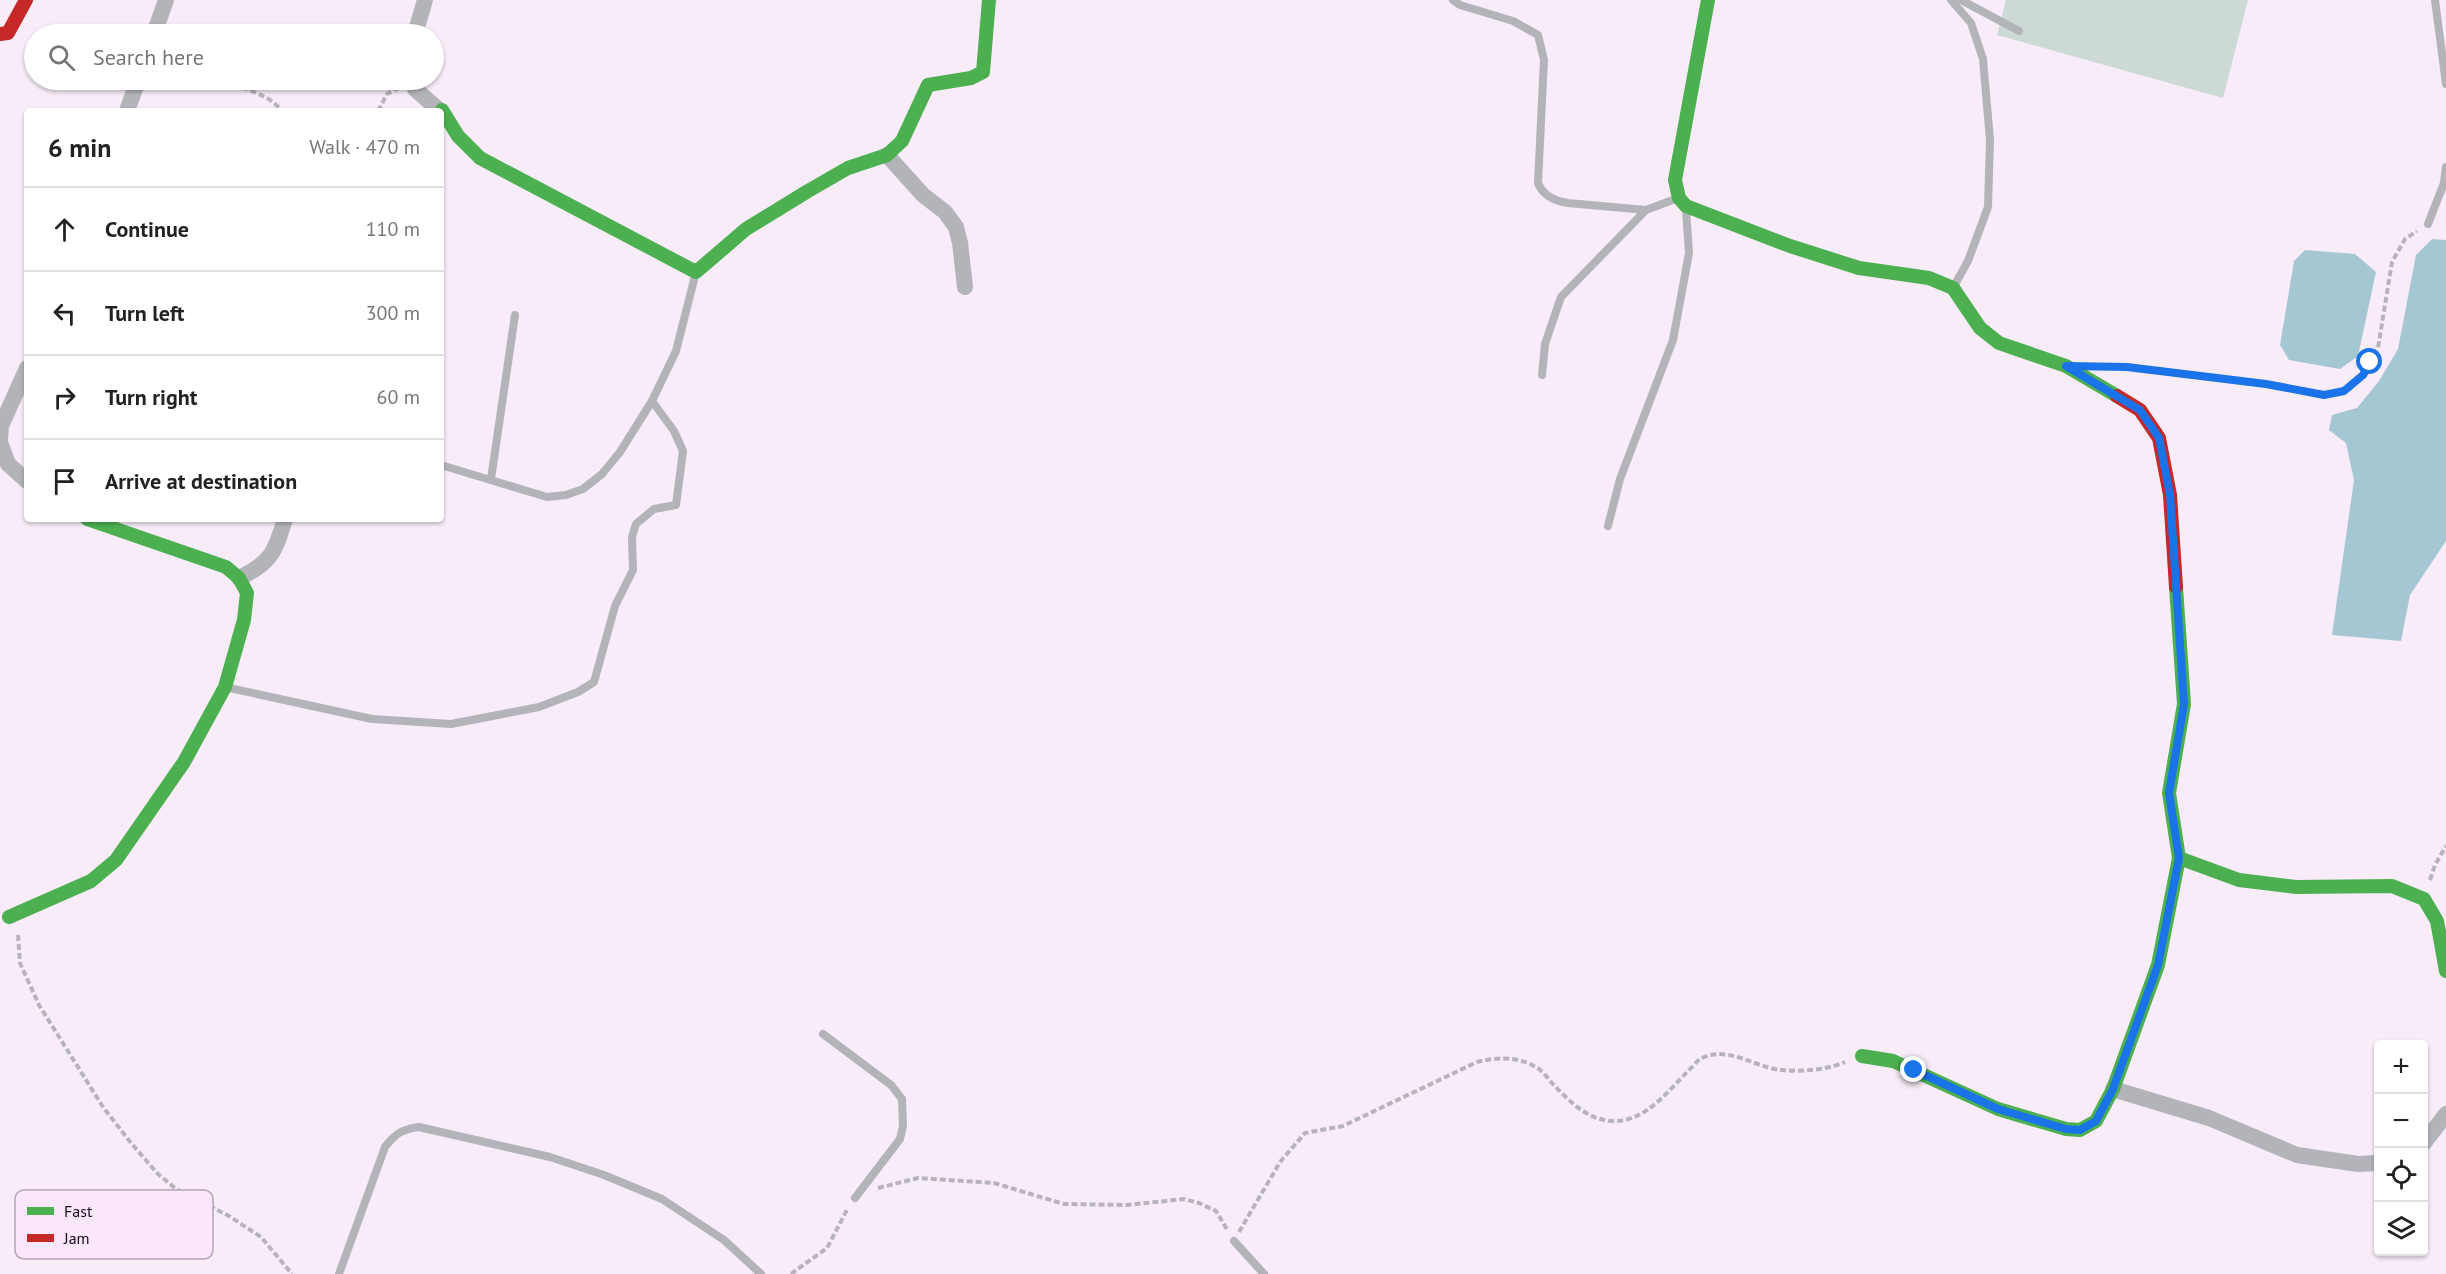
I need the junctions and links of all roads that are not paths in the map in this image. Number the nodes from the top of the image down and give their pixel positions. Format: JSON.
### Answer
{"nodes":[{"id":1,"x":26,"y":0,"type":"edge"},
{"id":2,"x":166,"y":0,"type":"edge"},
{"id":3,"x":425,"y":0,"type":"edge"},
{"id":4,"x":989,"y":0,"type":"edge"},
{"id":5,"x":1453,"y":0,"type":"edge"},
{"id":6,"x":1708,"y":0,"type":"edge"},
{"id":7,"x":1951,"y":0,"type":"edge"},
{"id":8,"x":1961,"y":0,"type":"edge"},
{"id":9,"x":2434,"y":0,"type":"edge"},
{"id":10,"x":158,"y":24,"type":"edge"},
{"id":11,"x":418,"y":24,"type":"edge"},
{"id":12,"x":2019,"y":31,"type":"dead end"},
{"id":13,"x":0,"y":34,"type":"edge"},
{"id":14,"x":2446,"y":84,"type":"edge"},
{"id":15,"x":134,"y":90,"type":"edge"},
{"id":16,"x":421,"y":90,"type":"edge"},
{"id":17,"x":128,"y":108,"type":"edge"},
{"id":18,"x":439,"y":108,"type":"edge"},
{"id":19,"x":444,"y":115,"type":"edge"},
{"id":20,"x":887,"y":155,"type":"junction"},
{"id":21,"x":2446,"y":167,"type":"edge"},
{"id":22,"x":1683,"y":202,"type":"junction"},
{"id":23,"x":1646,"y":210,"type":"junction"},
{"id":24,"x":2428,"y":224,"type":"road end"},
{"id":25,"x":696,"y":272,"type":"junction"},
{"id":26,"x":965,"y":287,"type":"dead end"},
{"id":27,"x":1953,"y":288,"type":"junction"},
{"id":28,"x":515,"y":315,"type":"dead end"},
{"id":29,"x":24,"y":375,"type":"edge"},
{"id":30,"x":1542,"y":375,"type":"dead end"},
{"id":31,"x":652,"y":401,"type":"junction"},
{"id":32,"x":0,"y":441,"type":"edge"},
{"id":33,"x":444,"y":466,"type":"edge"},
{"id":34,"x":24,"y":478,"type":"edge"},
{"id":35,"x":491,"y":479,"type":"junction"},
{"id":36,"x":96,"y":522,"type":"edge"},
{"id":37,"x":284,"y":522,"type":"edge"},
{"id":38,"x":1608,"y":526,"type":"dead end"},
{"id":39,"x":239,"y":578,"type":"junction"},
{"id":40,"x":225,"y":687,"type":"junction"},
{"id":41,"x":2179,"y":858,"type":"junction"},
{"id":42,"x":9,"y":917,"type":"road end"},
{"id":43,"x":2446,"y":971,"type":"edge"},
{"id":44,"x":823,"y":1034,"type":"dead end"},
{"id":45,"x":1862,"y":1056,"type":"road end"},
{"id":46,"x":2113,"y":1089,"type":"junction"},
{"id":47,"x":2446,"y":1114,"type":"edge"},
{"id":48,"x":2428,"y":1138,"type":"edge"},
{"id":49,"x":2374,"y":1163,"type":"edge"},
{"id":50,"x":855,"y":1198,"type":"road end"},
{"id":51,"x":1234,"y":1241,"type":"road end"},
{"id":52,"x":339,"y":1274,"type":"edge"},
{"id":53,"x":761,"y":1274,"type":"edge"},
{"id":54,"x":1264,"y":1274,"type":"edge"}],
"edges":[{"from":1,"to":13,"type":"street"},
{"from":2,"to":10,"type":"street"},
{"from":3,"to":11,"type":"street"},
{"from":4,"to":20,"type":"street"},
{"from":5,"to":23,"type":"lane"},
{"from":6,"to":22,"type":"street"},
{"from":7,"to":27,"type":"lane"},
{"from":8,"to":12,"type":"lane"},
{"from":9,"to":14,"type":"lane"},
{"from":15,"to":17,"type":"street"},
{"from":16,"to":18,"type":"street"},
{"from":19,"to":25,"type":"street"},
{"from":20,"to":25,"type":"street"},
{"from":20,"to":26,"type":"street"},
{"from":21,"to":24,"type":"lane"},
{"from":22,"to":23,"type":"lane"},
{"from":22,"to":27,"type":"street"},
{"from":22,"to":38,"type":"lane"},
{"from":23,"to":30,"type":"lane"},
{"from":25,"to":31,"type":"lane"},
{"from":27,"to":41,"type":"street"},
{"from":28,"to":35,"type":"lane"},
{"from":29,"to":32,"type":"street"},
{"from":31,"to":35,"type":"lane"},
{"from":31,"to":40,"type":"lane"},
{"from":32,"to":34,"type":"street"},
{"from":33,"to":35,"type":"lane"},
{"from":36,"to":39,"type":"street"},
{"from":37,"to":39,"type":"street"},
{"from":39,"to":40,"type":"street"},
{"from":40,"to":42,"type":"street"},
{"from":41,"to":43,"type":"street"},
{"from":41,"to":46,"type":"street"},
{"from":44,"to":50,"type":"lane"},
{"from":45,"to":46,"type":"street"},
{"from":46,"to":49,"type":"street"},
{"from":47,"to":48,"type":"street"},
{"from":51,"to":54,"type":"lane"},
{"from":52,"to":53,"type":"lane"}]}
